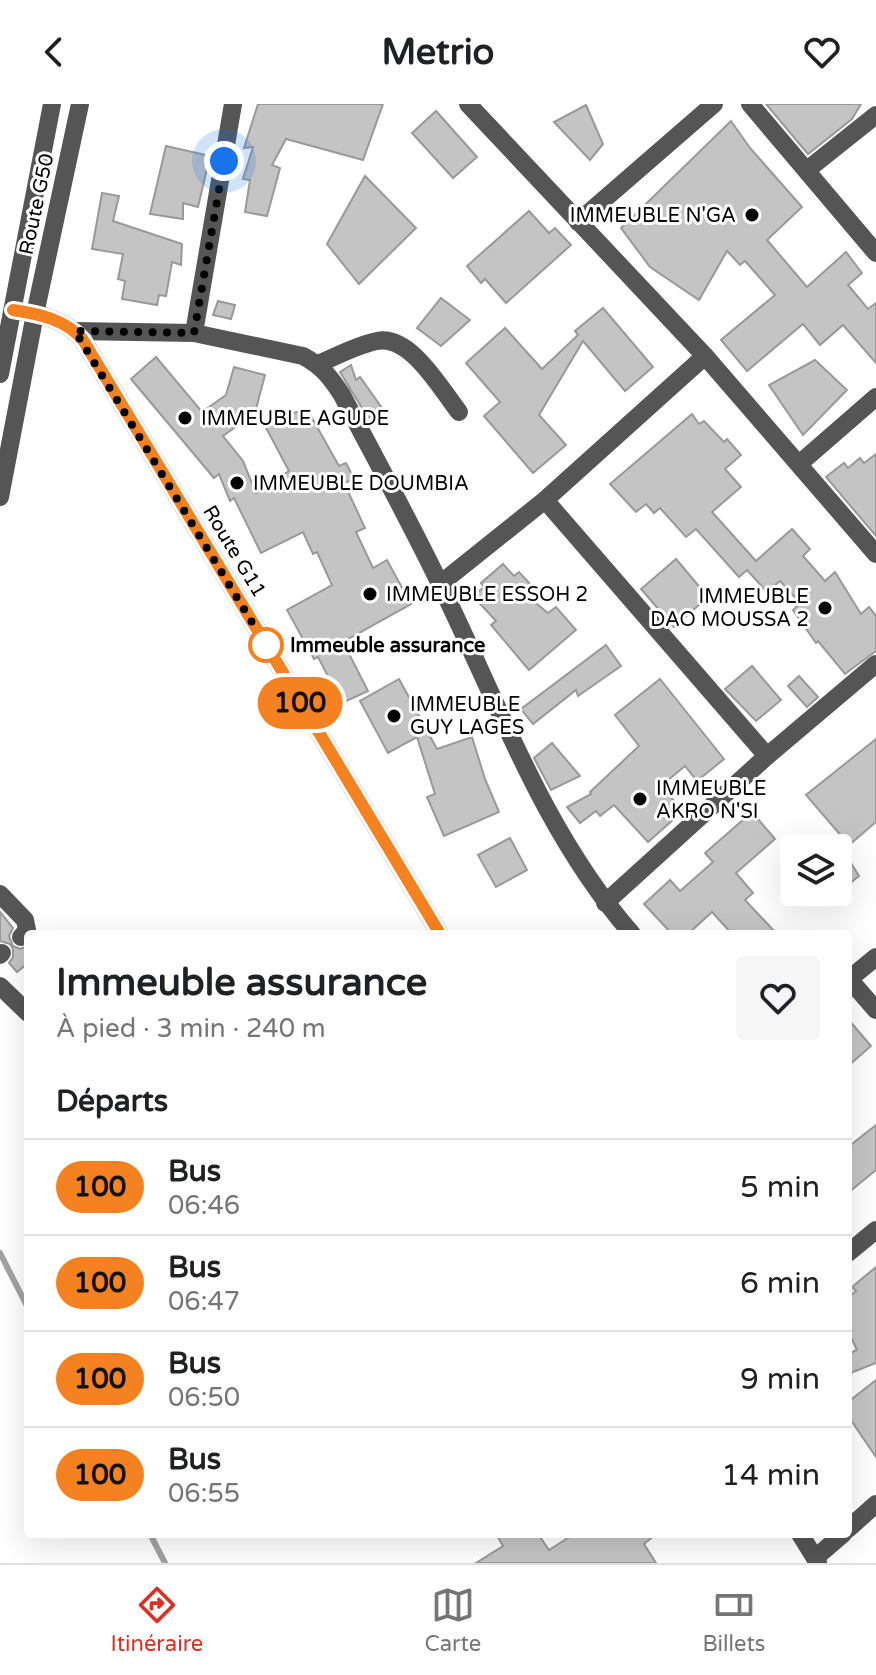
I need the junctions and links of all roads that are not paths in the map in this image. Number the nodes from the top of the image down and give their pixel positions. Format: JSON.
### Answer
{"nodes":[{"id":1,"x":52,"y":104,"type":"edge"},
{"id":2,"x":80,"y":104,"type":"edge"},
{"id":3,"x":233,"y":104,"type":"edge"},
{"id":4,"x":468,"y":104,"type":"edge"},
{"id":5,"x":714,"y":104,"type":"edge"},
{"id":6,"x":750,"y":104,"type":"edge"},
{"id":7,"x":876,"y":115,"type":"edge"},
{"id":8,"x":807,"y":170,"type":"junction"},
{"id":9,"x":578,"y":222,"type":"junction"},
{"id":10,"x":876,"y":253,"type":"edge"},
{"id":11,"x":13,"y":310,"type":"junction"},
{"id":12,"x":35,"y":314,"type":"junction"},
{"id":13,"x":75,"y":331,"type":"junction"},
{"id":14,"x":194,"y":333,"type":"junction"},
{"id":15,"x":705,"y":356,"type":"junction"},
{"id":16,"x":318,"y":364,"type":"junction"},
{"id":17,"x":0,"y":374,"type":"edge"},
{"id":18,"x":876,"y":397,"type":"edge"},
{"id":19,"x":459,"y":412,"type":"dead end"},
{"id":20,"x":799,"y":464,"type":"junction"},
{"id":21,"x":0,"y":497,"type":"edge"},
{"id":22,"x":545,"y":500,"type":"junction"},
{"id":23,"x":876,"y":554,"type":"edge"},
{"id":24,"x":440,"y":584,"type":"junction"},
{"id":25,"x":876,"y":664,"type":"edge"},
{"id":26,"x":767,"y":756,"type":"junction"},
{"id":27,"x":0,"y":894,"type":"edge"},
{"id":28,"x":605,"y":903,"type":"junction"},
{"id":29,"x":27,"y":930,"type":"edge"},
{"id":30,"x":438,"y":930,"type":"edge"},
{"id":31,"x":629,"y":930,"type":"edge"},
{"id":32,"x":24,"y":934,"type":"edge"},
{"id":33,"x":21,"y":937,"type":"dead end"},
{"id":34,"x":876,"y":957,"type":"edge"},
{"id":35,"x":852,"y":976,"type":"edge"},
{"id":36,"x":852,"y":983,"type":"edge"},
{"id":37,"x":0,"y":986,"type":"edge"},
{"id":38,"x":24,"y":1009,"type":"edge"},
{"id":39,"x":876,"y":1010,"type":"edge"},
{"id":40,"x":876,"y":1230,"type":"edge"},
{"id":41,"x":852,"y":1250,"type":"edge"},
{"id":42,"x":876,"y":1504,"type":"edge"},
{"id":43,"x":852,"y":1525,"type":"edge"},
{"id":44,"x":803,"y":1538,"type":"edge"},
{"id":45,"x":839,"y":1538,"type":"edge"},
{"id":46,"x":817,"y":1561,"type":"edge"}],
"edges":[{"from":1,"to":11,"type":"street","name":"Route G50"},
{"from":2,"to":12,"type":"street","name":"Route G50"},
{"from":3,"to":14,"type":"street"},
{"from":4,"to":9,"type":"street"},
{"from":5,"to":9,"type":"street"},
{"from":6,"to":8,"type":"street"},
{"from":7,"to":8,"type":"street"},
{"from":8,"to":10,"type":"street"},
{"from":9,"to":15,"type":"street"},
{"from":11,"to":12,"type":"street"},
{"from":11,"to":17,"type":"street","name":"Route G50"},
{"from":12,"to":13,"type":"street"},
{"from":12,"to":21,"type":"street","name":"Route G50"},
{"from":13,"to":14,"type":"street"},
{"from":13,"to":30,"type":"street","name":"Route G11"},
{"from":14,"to":16,"type":"street"},
{"from":15,"to":20,"type":"street"},
{"from":15,"to":22,"type":"street"},
{"from":16,"to":19,"type":"street"},
{"from":16,"to":24,"type":"street"},
{"from":18,"to":20,"type":"street"},
{"from":20,"to":23,"type":"street"},
{"from":22,"to":24,"type":"street"},
{"from":22,"to":26,"type":"street"},
{"from":24,"to":28,"type":"street"},
{"from":25,"to":26,"type":"street"},
{"from":26,"to":28,"type":"street"},
{"from":27,"to":29,"type":"street"},
{"from":28,"to":31,"type":"street"},
{"from":32,"to":33,"type":"street"},
{"from":34,"to":35,"type":"street"},
{"from":36,"to":39,"type":"street"},
{"from":37,"to":38,"type":"street"},
{"from":40,"to":41,"type":"street"},
{"from":42,"to":43,"type":"street"},
{"from":44,"to":46,"type":"street"},
{"from":45,"to":46,"type":"street"}]}
